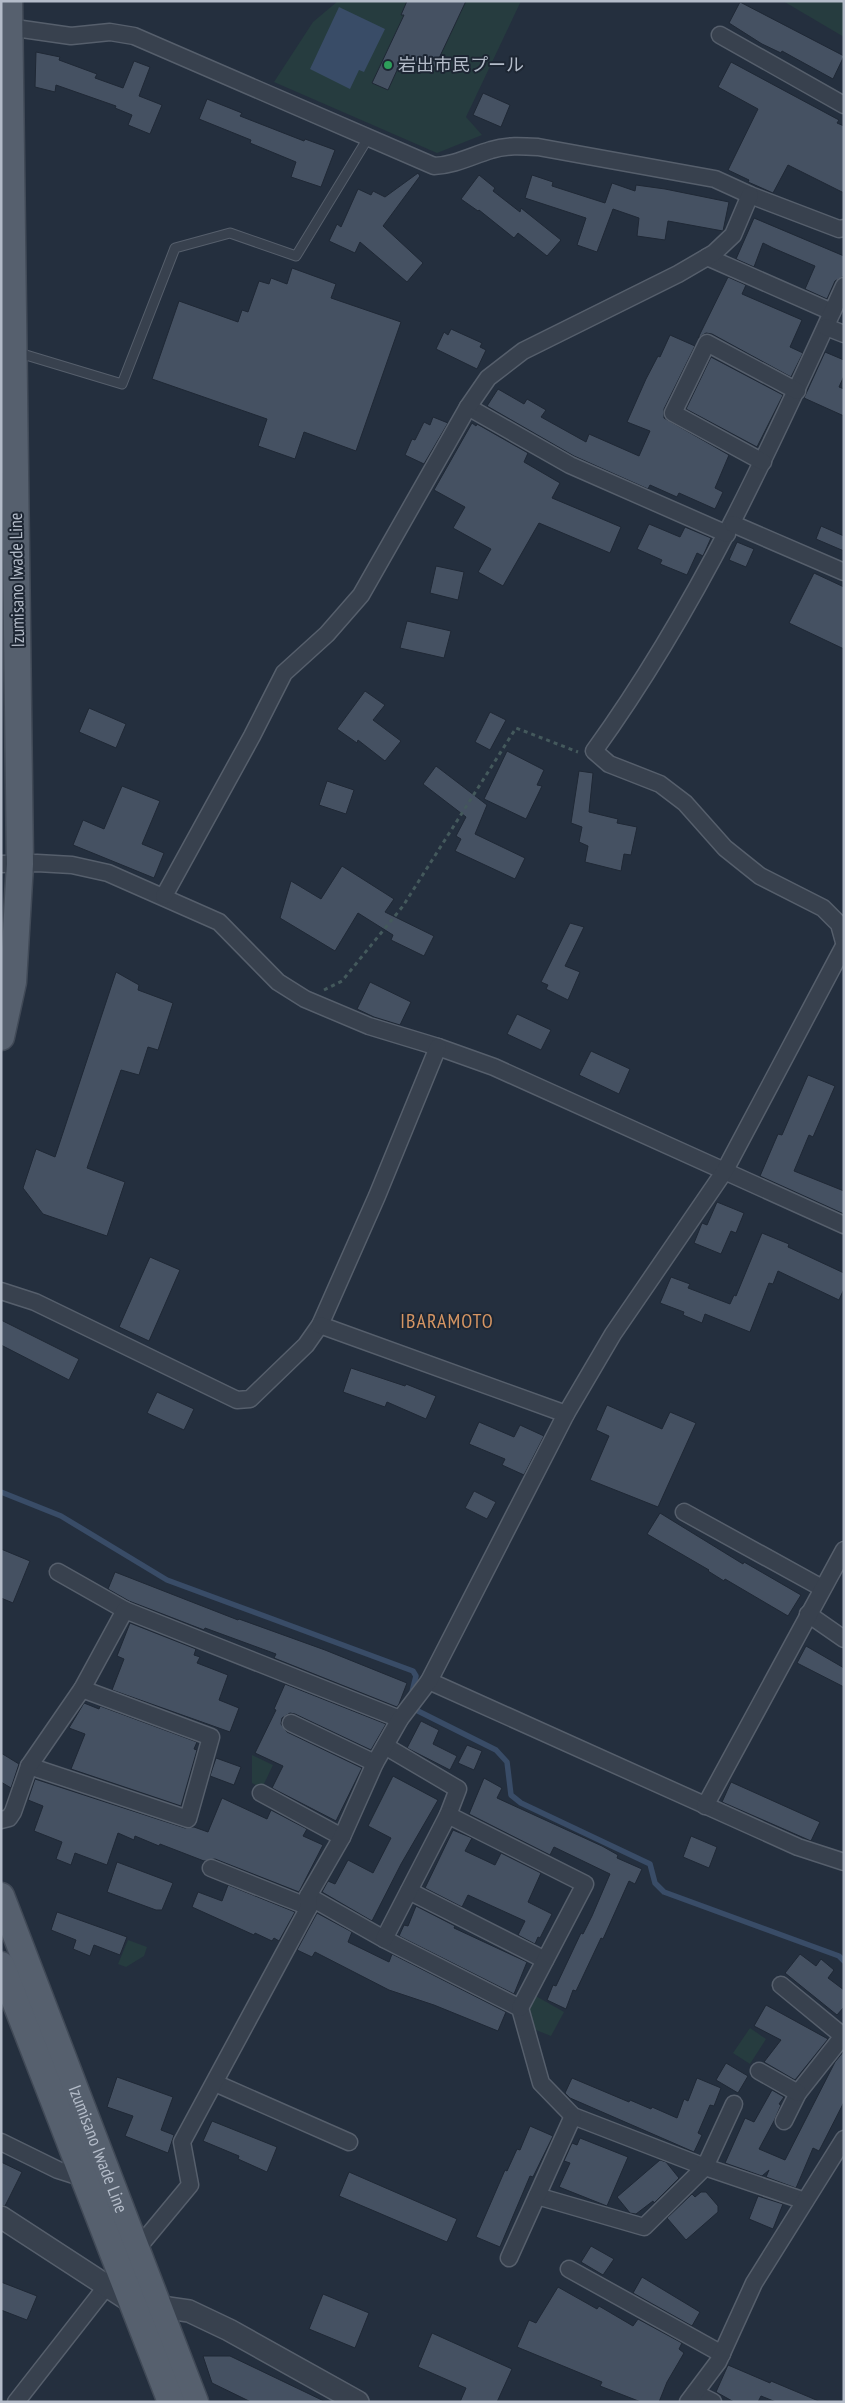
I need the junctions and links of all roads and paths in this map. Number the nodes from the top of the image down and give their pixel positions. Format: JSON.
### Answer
{"nodes":[{"id":1,"x":9,"y":1,"type":"edge"},
{"id":2,"x":5,"y":26,"type":"edge"},
{"id":3,"x":720,"y":36,"type":"dead end"},
{"id":4,"x":844,"y":105,"type":"edge"},
{"id":5,"x":368,"y":138,"type":"junction"},
{"id":6,"x":750,"y":195,"type":"junction"},
{"id":7,"x":844,"y":228,"type":"edge"},
{"id":8,"x":707,"y":257,"type":"junction"},
{"id":9,"x":844,"y":286,"type":"edge"},
{"id":10,"x":829,"y":319,"type":"junction"},
{"id":11,"x":844,"y":334,"type":"edge"},
{"id":12,"x":8,"y":351,"type":"edge"},
{"id":13,"x":797,"y":391,"type":"junction"},
{"id":14,"x":468,"y":407,"type":"junction"},
{"id":15,"x":764,"y":462,"type":"junction"},
{"id":16,"x":730,"y":529,"type":"junction"},
{"id":17,"x":844,"y":572,"type":"edge"},
{"id":18,"x":594,"y":751,"type":"junction"},
{"id":19,"x":11,"y":864,"type":"edge"},
{"id":20,"x":164,"y":896,"type":"junction"},
{"id":21,"x":844,"y":942,"type":"edge"},
{"id":22,"x":844,"y":946,"type":"edge"},
{"id":23,"x":306,"y":999,"type":"junction"},
{"id":24,"x":1,"y":1037,"type":"edge"},
{"id":25,"x":438,"y":1047,"type":"junction"},
{"id":26,"x":724,"y":1172,"type":"junction"},
{"id":27,"x":844,"y":1225,"type":"edge"},
{"id":28,"x":1,"y":1292,"type":"edge"},
{"id":29,"x":320,"y":1325,"type":"junction"},
{"id":30,"x":566,"y":1414,"type":"junction"},
{"id":31,"x":684,"y":1512,"type":"dead end"},
{"id":32,"x":844,"y":1550,"type":"edge"},
{"id":33,"x":58,"y":1572,"type":"dead end"},
{"id":34,"x":822,"y":1588,"type":"junction"},
{"id":35,"x":125,"y":1610,"type":"junction"},
{"id":36,"x":808,"y":1614,"type":"junction"},
{"id":37,"x":844,"y":1639,"type":"edge"},
{"id":38,"x":428,"y":1681,"type":"junction"},
{"id":39,"x":82,"y":1689,"type":"junction"},
{"id":40,"x":408,"y":1708,"type":"junction"},
{"id":41,"x":292,"y":1723,"type":"dead end"},
{"id":42,"x":385,"y":1746,"type":"junction"},
{"id":43,"x":375,"y":1763,"type":"junction"},
{"id":44,"x":28,"y":1766,"type":"junction"},
{"id":45,"x":261,"y":1793,"type":"dead end"},
{"id":46,"x":705,"y":1806,"type":"junction"},
{"id":47,"x":448,"y":1815,"type":"junction"},
{"id":48,"x":1,"y":1820,"type":"edge"},
{"id":49,"x":342,"y":1837,"type":"junction"},
{"id":50,"x":844,"y":1862,"type":"edge"},
{"id":51,"x":211,"y":1868,"type":"dead end"},
{"id":52,"x":409,"y":1890,"type":"junction"},
{"id":53,"x":1,"y":1896,"type":"edge"},
{"id":54,"x":308,"y":1902,"type":"junction"},
{"id":55,"x":384,"y":1939,"type":"junction"},
{"id":56,"x":545,"y":1960,"type":"junction"},
{"id":57,"x":1,"y":1965,"type":"edge"},
{"id":58,"x":782,"y":1985,"type":"dead end"},
{"id":59,"x":520,"y":2008,"type":"junction"},
{"id":60,"x":843,"y":2036,"type":"edge"},
{"id":61,"x":759,"y":2071,"type":"dead end"},
{"id":62,"x":215,"y":2082,"type":"junction"},
{"id":63,"x":798,"y":2093,"type":"junction"},
{"id":64,"x":734,"y":2104,"type":"dead end"},
{"id":65,"x":573,"y":2116,"type":"junction"},
{"id":66,"x":784,"y":2122,"type":"dead end"},
{"id":67,"x":844,"y":2139,"type":"edge"},
{"id":68,"x":1,"y":2142,"type":"edge"},
{"id":69,"x":349,"y":2142,"type":"dead end"},
{"id":70,"x":705,"y":2167,"type":"junction"},
{"id":71,"x":83,"y":2178,"type":"junction"},
{"id":72,"x":537,"y":2196,"type":"junction"},
{"id":73,"x":805,"y":2201,"type":"junction"},
{"id":74,"x":1,"y":2217,"type":"edge"},
{"id":75,"x":138,"y":2249,"type":"junction"},
{"id":76,"x":509,"y":2258,"type":"dead end"},
{"id":77,"x":569,"y":2269,"type":"dead end"},
{"id":78,"x":113,"y":2278,"type":"junction"},
{"id":79,"x":134,"y":2303,"type":"junction"},
{"id":80,"x":160,"y":2308,"type":"junction"},
{"id":81,"x":722,"y":2354,"type":"junction"},
{"id":82,"x":692,"y":2397,"type":"edge"},
{"id":83,"x":16,"y":2402,"type":"edge"},
{"id":84,"x":171,"y":2402,"type":"edge"},
{"id":85,"x":195,"y":2402,"type":"edge"},
{"id":86,"x":358,"y":2402,"type":"edge"},
{"id":87,"x":713,"y":2402,"type":"edge"}],
"edges":[{"from":1,"to":2,"type":"main road","name":"Izumisano Iwade Line"},
{"from":2,"to":5,"type":"street"},
{"from":2,"to":12,"type":"main road","name":"Izumisano Iwade Line"},
{"from":3,"to":4,"type":"street"},
{"from":5,"to":6,"type":"street"},
{"from":5,"to":12,"type":"lane"},
{"from":6,"to":7,"type":"street"},
{"from":6,"to":8,"type":"street"},
{"from":8,"to":10,"type":"street"},
{"from":8,"to":14,"type":"street"},
{"from":9,"to":10,"type":"street"},
{"from":10,"to":11,"type":"street"},
{"from":10,"to":13,"type":"street"},
{"from":12,"to":19,"type":"main road","name":"Izumisano Iwade Line"},
{"from":13,"to":15,"type":"street"},
{"from":13,"to":15,"type":"street"},
{"from":14,"to":16,"type":"street"},
{"from":14,"to":20,"type":"street"},
{"from":15,"to":16,"type":"street"},
{"from":16,"to":17,"type":"street"},
{"from":16,"to":18,"type":"street"},
{"from":18,"to":21,"type":"street"},
{"from":18,"to":23,"type":"path"},
{"from":19,"to":20,"type":"street"},
{"from":19,"to":24,"type":"main road","name":"Izumisano Iwade Line"},
{"from":20,"to":23,"type":"street"},
{"from":22,"to":26,"type":"street"},
{"from":23,"to":25,"type":"street"},
{"from":25,"to":26,"type":"street"},
{"from":25,"to":29,"type":"street"},
{"from":26,"to":27,"type":"street"},
{"from":26,"to":30,"type":"street"},
{"from":28,"to":29,"type":"street"},
{"from":29,"to":30,"type":"street"},
{"from":30,"to":38,"type":"street"},
{"from":31,"to":34,"type":"street"},
{"from":32,"to":34,"type":"street"},
{"from":33,"to":35,"type":"street"},
{"from":34,"to":36,"type":"street"},
{"from":35,"to":39,"type":"street"},
{"from":35,"to":40,"type":"street"},
{"from":36,"to":37,"type":"street"},
{"from":36,"to":46,"type":"street"},
{"from":38,"to":40,"type":"street"},
{"from":38,"to":46,"type":"street"},
{"from":39,"to":44,"type":"street"},
{"from":39,"to":44,"type":"street"},
{"from":40,"to":42,"type":"street"},
{"from":41,"to":43,"type":"street"},
{"from":42,"to":43,"type":"street"},
{"from":42,"to":47,"type":"street"},
{"from":43,"to":49,"type":"street"},
{"from":44,"to":48,"type":"street"},
{"from":45,"to":49,"type":"street"},
{"from":46,"to":50,"type":"street"},
{"from":47,"to":52,"type":"street"},
{"from":47,"to":56,"type":"street"},
{"from":49,"to":54,"type":"street"},
{"from":51,"to":54,"type":"street"},
{"from":52,"to":55,"type":"street"},
{"from":52,"to":56,"type":"street"},
{"from":53,"to":75,"type":"main road","name":"Izumisano Iwade Line"},
{"from":54,"to":55,"type":"street"},
{"from":54,"to":62,"type":"street"},
{"from":55,"to":59,"type":"street"},
{"from":56,"to":59,"type":"street"},
{"from":57,"to":71,"type":"main road","name":"Izumisano Iwade Line"},
{"from":58,"to":60,"type":"street"},
{"from":59,"to":65,"type":"street"},
{"from":60,"to":63,"type":"street"},
{"from":61,"to":63,"type":"street"},
{"from":62,"to":69,"type":"street"},
{"from":62,"to":75,"type":"street"},
{"from":63,"to":66,"type":"street"},
{"from":64,"to":70,"type":"street"},
{"from":65,"to":70,"type":"street"},
{"from":65,"to":72,"type":"street"},
{"from":67,"to":73,"type":"street"},
{"from":68,"to":71,"type":"street"},
{"from":70,"to":72,"type":"street"},
{"from":70,"to":73,"type":"street"},
{"from":71,"to":78,"type":"main road","name":"Izumisano Iwade Line"},
{"from":72,"to":76,"type":"street"},
{"from":73,"to":81,"type":"street"},
{"from":74,"to":78,"type":"street"},
{"from":75,"to":78,"type":"street"},
{"from":75,"to":80,"type":"main road","name":"Izumisano Iwade Line"},
{"from":77,"to":81,"type":"street"},
{"from":78,"to":79,"type":"main road","name":"Izumisano Iwade Line"},
{"from":78,"to":83,"type":"street"},
{"from":79,"to":80,"type":"street"},
{"from":79,"to":84,"type":"main road","name":"Izumisano Iwade Line"},
{"from":80,"to":85,"type":"main road","name":"Izumisano Iwade Line"},
{"from":80,"to":86,"type":"street"},
{"from":81,"to":82,"type":"street"},
{"from":82,"to":87,"type":"street"}]}
